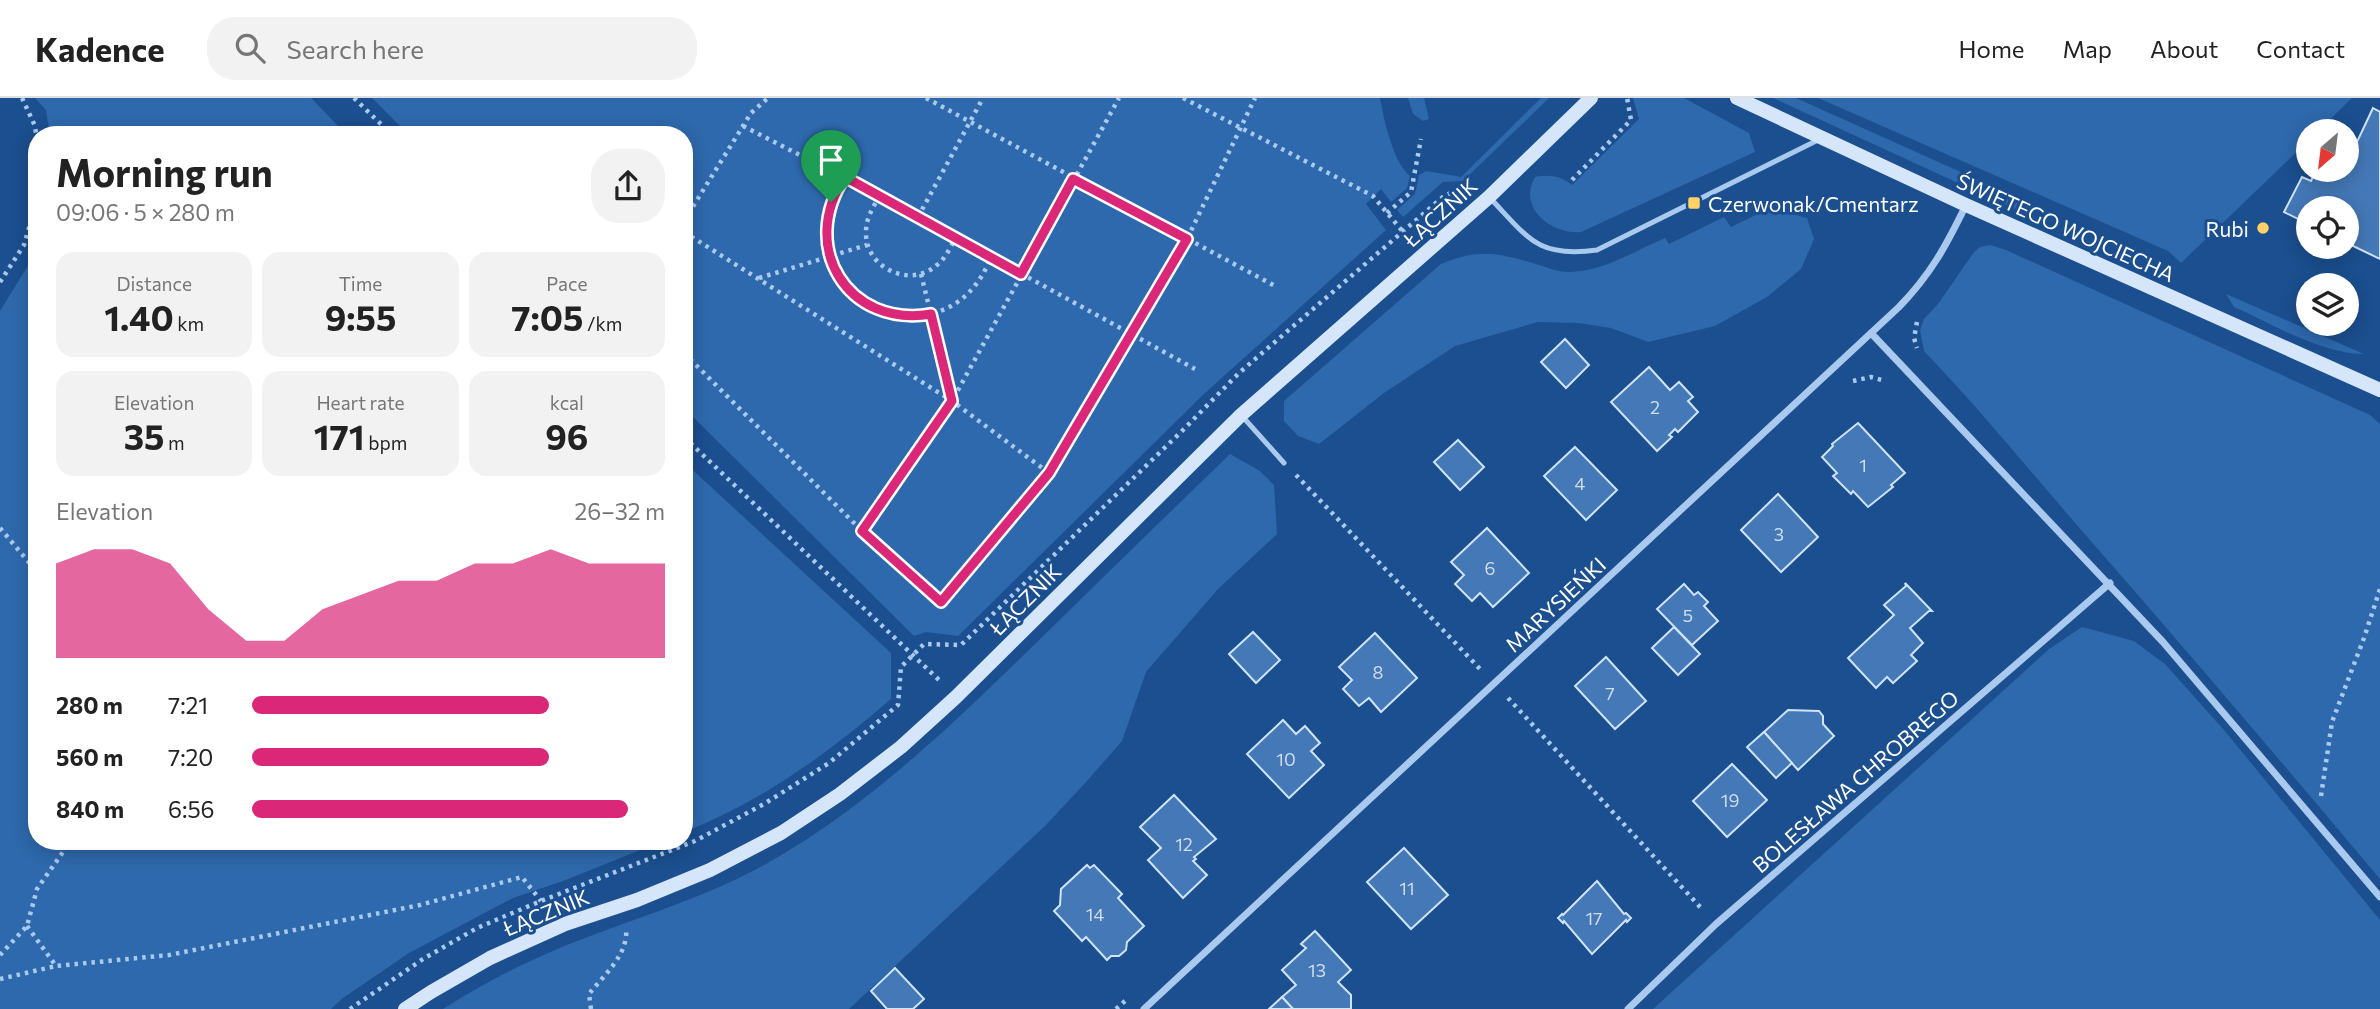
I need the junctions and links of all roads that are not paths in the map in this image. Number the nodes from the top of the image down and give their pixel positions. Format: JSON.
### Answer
{"nodes":[{"id":1,"x":1591,"y":98,"type":"edge"},
{"id":2,"x":1737,"y":98,"type":"edge"},
{"id":3,"x":1822,"y":139,"type":"junction"},
{"id":4,"x":1489,"y":197,"type":"junction"},
{"id":5,"x":1966,"y":205,"type":"junction"},
{"id":6,"x":1871,"y":333,"type":"junction"},
{"id":7,"x":2380,"y":390,"type":"edge"},
{"id":8,"x":1241,"y":415,"type":"junction"},
{"id":9,"x":1284,"y":463,"type":"dead end"},
{"id":10,"x":2110,"y":583,"type":"junction"},
{"id":11,"x":2380,"y":897,"type":"edge"},
{"id":12,"x":405,"y":1009,"type":"edge"},
{"id":13,"x":1144,"y":1009,"type":"edge"},
{"id":14,"x":1628,"y":1009,"type":"edge"}],
"edges":[{"from":1,"to":4,"type":"street","name":"ŁĄCZNIK"},
{"from":2,"to":3,"type":"street","name":"ŚWIĘTEGO WOJCIECHA"},
{"from":3,"to":4,"type":"lane"},
{"from":3,"to":5,"type":"street","name":"ŚWIĘTEGO WOJCIECHA"},
{"from":4,"to":8,"type":"street","name":"ŁĄCZNIK"},
{"from":5,"to":6,"type":"street","name":"MARYSIEŃKI"},
{"from":5,"to":7,"type":"street","name":"ŚWIĘTEGO WOJCIECHA"},
{"from":6,"to":10,"type":"street"},
{"from":6,"to":13,"type":"street","name":"MARYSIEŃKI"},
{"from":8,"to":9,"type":"lane"},
{"from":8,"to":12,"type":"street","name":"ŁĄCZNIK"},
{"from":10,"to":11,"type":"street"},
{"from":10,"to":14,"type":"street","name":"BOLESŁAWA CHROBREGO"}]}
